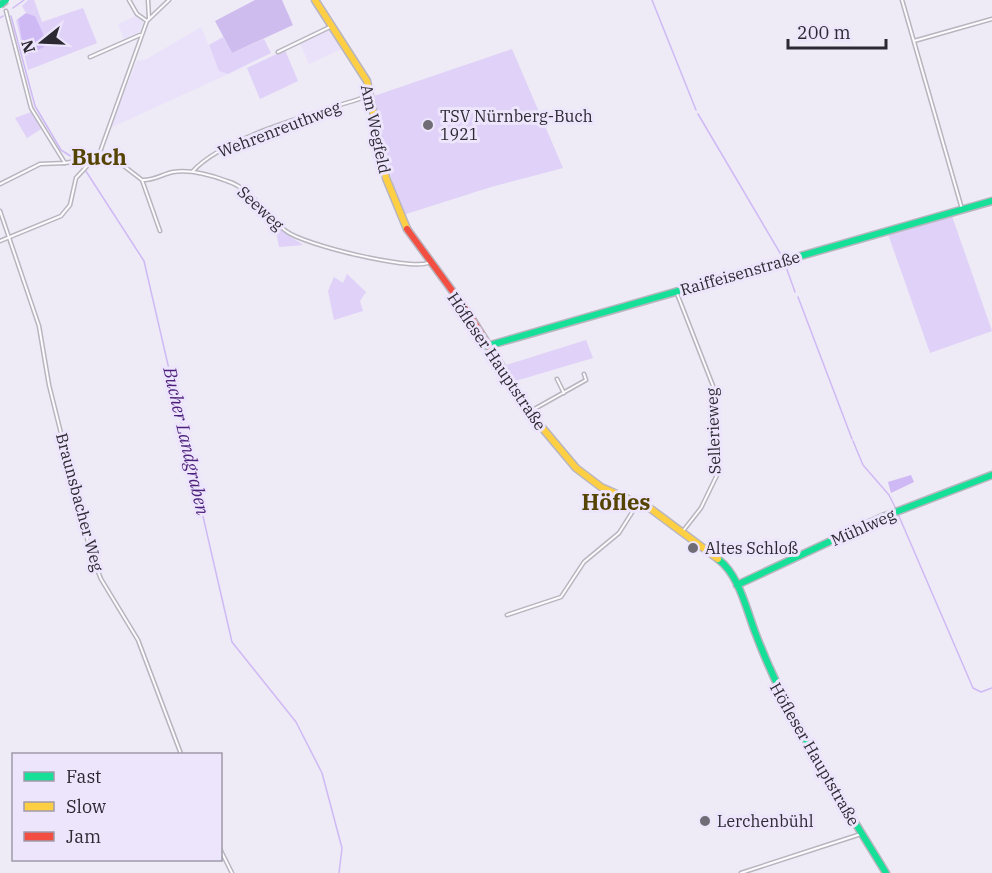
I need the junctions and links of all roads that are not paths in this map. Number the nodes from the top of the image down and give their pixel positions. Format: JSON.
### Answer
{"nodes":[{"id":1,"x":6,"y":0,"type":"edge"},
{"id":2,"x":129,"y":0,"type":"edge"},
{"id":3,"x":148,"y":0,"type":"edge"},
{"id":4,"x":169,"y":0,"type":"edge"},
{"id":5,"x":315,"y":0,"type":"edge"},
{"id":6,"x":902,"y":0,"type":"edge"},
{"id":7,"x":0,"y":5,"type":"edge"},
{"id":8,"x":6,"y":11,"type":"dead end"},
{"id":9,"x":992,"y":19,"type":"edge"},
{"id":10,"x":148,"y":20,"type":"junction"},
{"id":11,"x":332,"y":26,"type":"junction"},
{"id":12,"x":141,"y":34,"type":"junction"},
{"id":13,"x":914,"y":41,"type":"junction"},
{"id":14,"x":278,"y":52,"type":"dead end"},
{"id":15,"x":90,"y":57,"type":"dead end"},
{"id":16,"x":371,"y":95,"type":"junction"},
{"id":17,"x":100,"y":152,"type":"junction"},
{"id":18,"x":97,"y":157,"type":"junction"},
{"id":19,"x":65,"y":163,"type":"junction"},
{"id":20,"x":192,"y":172,"type":"junction"},
{"id":21,"x":142,"y":180,"type":"junction"},
{"id":22,"x":0,"y":184,"type":"edge"},
{"id":23,"x":992,"y":201,"type":"edge"},
{"id":24,"x":962,"y":209,"type":"junction"},
{"id":25,"x":0,"y":212,"type":"edge"},
{"id":26,"x":160,"y":231,"type":"dead end"},
{"id":27,"x":9,"y":238,"type":"junction"},
{"id":28,"x":0,"y":242,"type":"edge"},
{"id":29,"x":428,"y":262,"type":"junction"},
{"id":30,"x":676,"y":291,"type":"junction"},
{"id":31,"x":487,"y":346,"type":"junction"},
{"id":32,"x":584,"y":374,"type":"dead end"},
{"id":33,"x":557,"y":379,"type":"dead end"},
{"id":34,"x":564,"y":393,"type":"junction"},
{"id":35,"x":530,"y":412,"type":"junction"},
{"id":36,"x":992,"y":475,"type":"edge"},
{"id":37,"x":638,"y":504,"type":"junction"},
{"id":38,"x":682,"y":532,"type":"junction"},
{"id":39,"x":737,"y":585,"type":"junction"},
{"id":40,"x":507,"y":615,"type":"dead end"},
{"id":41,"x":181,"y":753,"type":"edge"},
{"id":42,"x":861,"y":834,"type":"junction"},
{"id":43,"x":222,"y":853,"type":"edge"},
{"id":44,"x":232,"y":873,"type":"edge"},
{"id":45,"x":741,"y":873,"type":"edge"},
{"id":46,"x":886,"y":873,"type":"edge"}],
"edges":[{"from":1,"to":7,"type":"street","bridge":true},
{"from":2,"to":10,"type":"street"},
{"from":3,"to":10,"type":"street"},
{"from":4,"to":10,"type":"street"},
{"from":5,"to":11,"type":"street","name":"Am Wegfeld"},
{"from":6,"to":13,"type":"street"},
{"from":8,"to":19,"type":"street"},
{"from":9,"to":13,"type":"street"},
{"from":10,"to":12,"type":"street"},
{"from":11,"to":14,"type":"street"},
{"from":11,"to":16,"type":"street","name":"Am Wegfeld"},
{"from":12,"to":15,"type":"street"},
{"from":12,"to":17,"type":"street"},
{"from":13,"to":24,"type":"street"},
{"from":16,"to":20,"type":"street","name":"Wehrenreuthweg"},
{"from":16,"to":29,"type":"street","name":"Am Wegfeld"},
{"from":17,"to":18,"type":"street"},
{"from":17,"to":21,"type":"street"},
{"from":18,"to":19,"type":"street"},
{"from":18,"to":27,"type":"street"},
{"from":19,"to":22,"type":"street"},
{"from":20,"to":21,"type":"street","name":"Seeweg"},
{"from":20,"to":29,"type":"street","name":"Seeweg"},
{"from":21,"to":26,"type":"street"},
{"from":23,"to":24,"type":"street","name":"Raiffeisenstraße"},
{"from":24,"to":30,"type":"street","name":"Raiffeisenstraße"},
{"from":25,"to":27,"type":"street","name":"Braunsbacher Weg"},
{"from":27,"to":28,"type":"street"},
{"from":27,"to":41,"type":"street","name":"Braunsbacher Weg"},
{"from":29,"to":31,"type":"street","name":"Höfleser Hauptstraße"},
{"from":30,"to":31,"type":"street","name":"Raiffeisenstraße"},
{"from":30,"to":38,"type":"street","name":"Sellerieweg"},
{"from":31,"to":35,"type":"street","name":"Höfleser Hauptstraße"},
{"from":32,"to":34,"type":"street"},
{"from":33,"to":34,"type":"street"},
{"from":34,"to":35,"type":"street"},
{"from":35,"to":37,"type":"street","name":"Höfleser Hauptstraße"},
{"from":36,"to":39,"type":"street","name":"Mühlweg"},
{"from":37,"to":38,"type":"street","name":"Höfleser Hauptstraße"},
{"from":37,"to":40,"type":"street"},
{"from":38,"to":39,"type":"street","name":"Höfleser Hauptstraße"},
{"from":39,"to":42,"type":"street","name":"Höfleser Hauptstraße"},
{"from":42,"to":45,"type":"street"},
{"from":42,"to":46,"type":"street","name":"Höfleser Hauptstraße"},
{"from":43,"to":44,"type":"street"}]}
